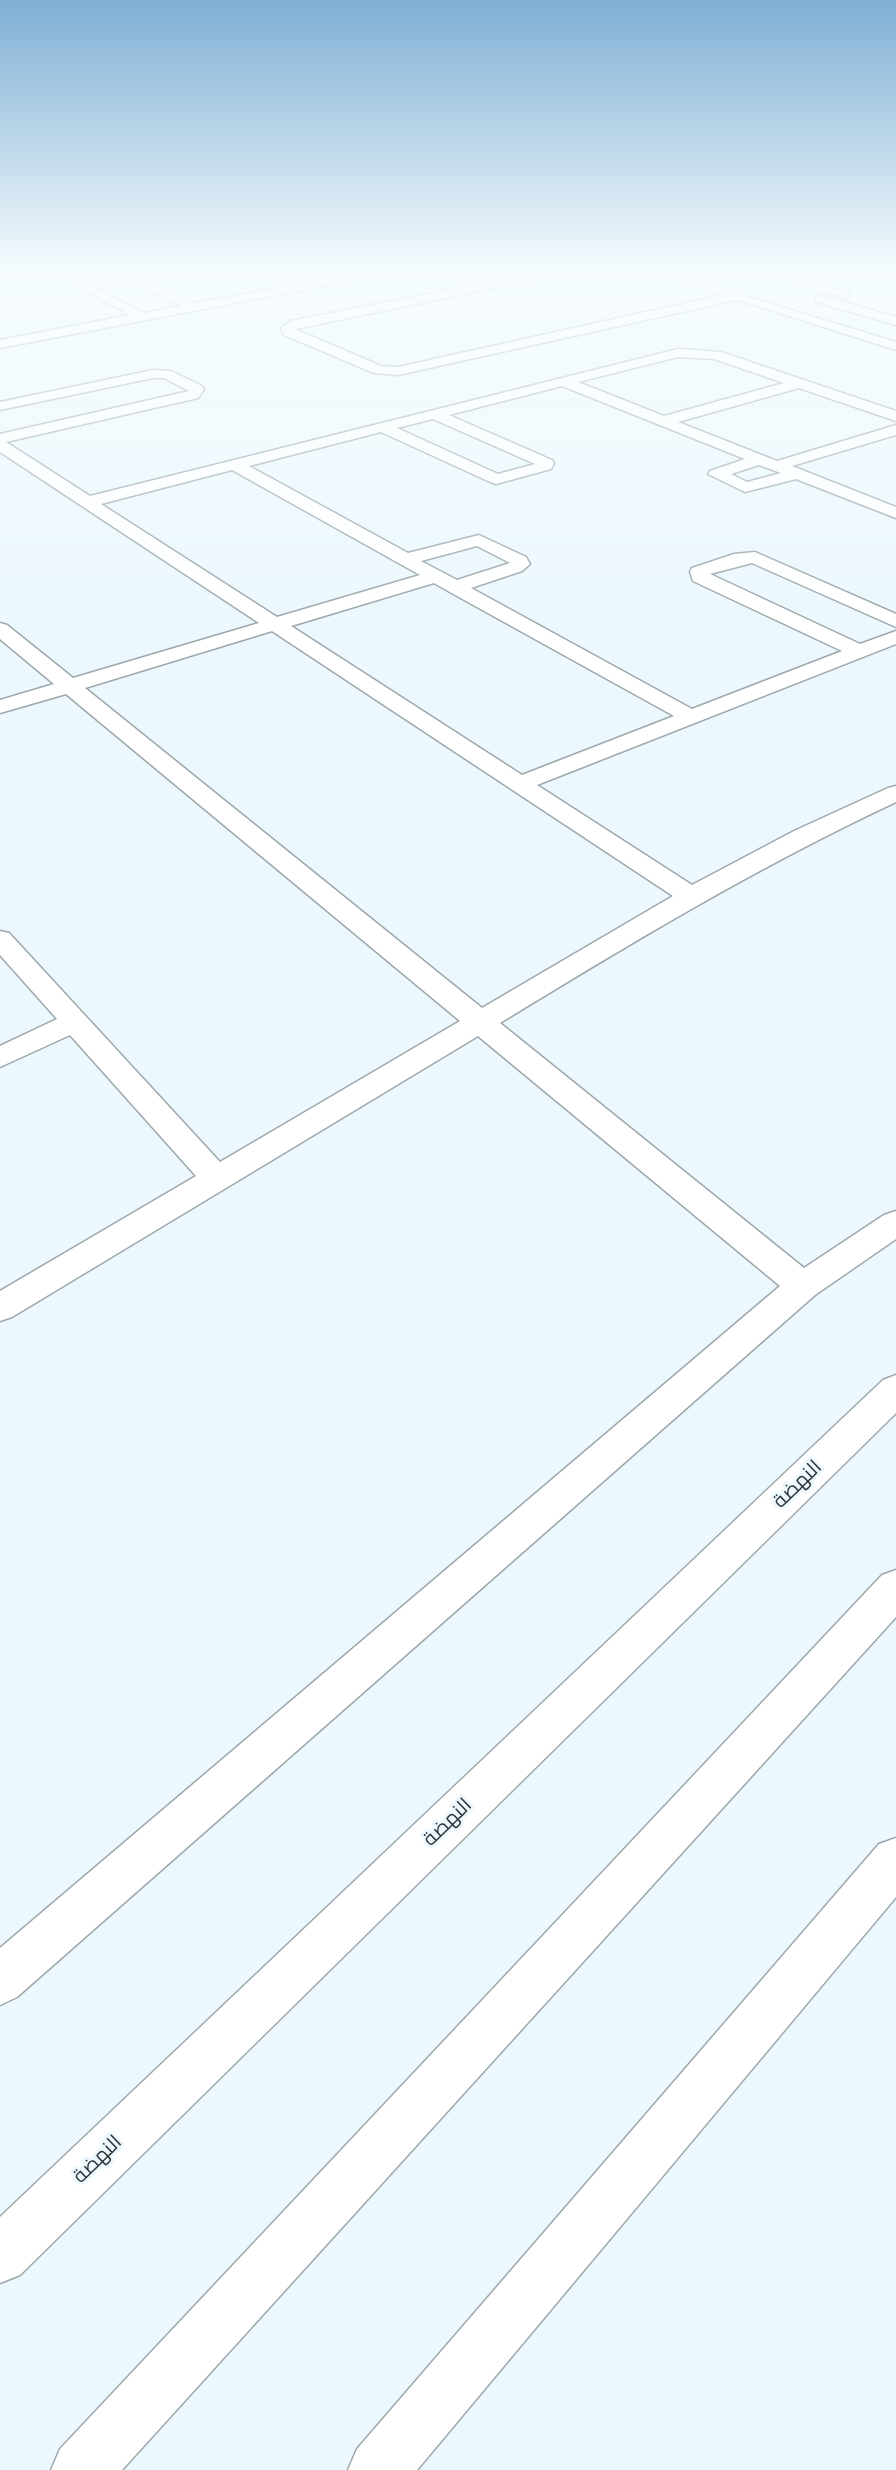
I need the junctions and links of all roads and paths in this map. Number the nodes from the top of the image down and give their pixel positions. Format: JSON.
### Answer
{"nodes":[{"id":1,"x":90,"y":387,"type":"edge"},
{"id":2,"x":195,"y":387,"type":"edge"},
{"id":3,"x":543,"y":387,"type":"edge"},
{"id":4,"x":577,"y":387,"type":"edge"},
{"id":5,"x":785,"y":387,"type":"edge"},
{"id":6,"x":812,"y":387,"type":"edge"},
{"id":7,"x":0,"y":406,"type":"edge"},
{"id":8,"x":434,"y":414,"type":"junction"},
{"id":9,"x":896,"y":416,"type":"edge"},
{"id":10,"x":663,"y":422,"type":"junction"},
{"id":11,"x":382,"y":427,"type":"junction"},
{"id":12,"x":896,"y":430,"type":"edge"},
{"id":13,"x":0,"y":439,"type":"edge"},
{"id":14,"x":0,"y":445,"type":"edge"},
{"id":15,"x":760,"y":459,"type":"junction"},
{"id":16,"x":235,"y":465,"type":"junction"},
{"id":17,"x":776,"y":466,"type":"junction"},
{"id":18,"x":798,"y":474,"type":"junction"},
{"id":19,"x":87,"y":502,"type":"junction"},
{"id":20,"x":896,"y":513,"type":"edge"},
{"id":21,"x":406,"y":559,"type":"junction"},
{"id":22,"x":436,"y":576,"type":"junction"},
{"id":23,"x":455,"y":587,"type":"junction"},
{"id":24,"x":896,"y":621,"type":"edge"},
{"id":25,"x":276,"y":624,"type":"junction"},
{"id":26,"x":0,"y":629,"type":"edge"},
{"id":27,"x":896,"y":637,"type":"edge"},
{"id":28,"x":859,"y":651,"type":"junction"},
{"id":29,"x":70,"y":686,"type":"junction"},
{"id":30,"x":0,"y":707,"type":"edge"},
{"id":31,"x":691,"y":717,"type":"junction"},
{"id":32,"x":520,"y":784,"type":"junction"},
{"id":33,"x":896,"y":793,"type":"edge"},
{"id":34,"x":691,"y":896,"type":"junction"},
{"id":35,"x":0,"y":939,"type":"edge"},
{"id":36,"x":75,"y":1022,"type":"junction"},
{"id":37,"x":481,"y":1022,"type":"junction"},
{"id":38,"x":0,"y":1058,"type":"edge"},
{"id":39,"x":217,"y":1179,"type":"junction"},
{"id":40,"x":896,"y":1222,"type":"edge"},
{"id":41,"x":803,"y":1286,"type":"junction"},
{"id":42,"x":0,"y":1308,"type":"edge"},
{"id":43,"x":896,"y":1390,"type":"edge"},
{"id":44,"x":896,"y":1588,"type":"edge"},
{"id":45,"x":896,"y":1861,"type":"edge"},
{"id":46,"x":0,"y":1980,"type":"edge"},
{"id":47,"x":0,"y":2255,"type":"edge"},
{"id":48,"x":81,"y":2470,"type":"edge"},
{"id":49,"x":378,"y":2470,"type":"edge"}],
"edges":[{"from":1,"to":7,"type":"street"},
{"from":2,"to":13,"type":"street"},
{"from":3,"to":8,"type":"street"},
{"from":4,"to":10,"type":"street"},
{"from":5,"to":10,"type":"street"},
{"from":6,"to":9,"type":"street"},
{"from":8,"to":11,"type":"street"},
{"from":8,"to":11,"type":"street"},
{"from":10,"to":15,"type":"street"},
{"from":11,"to":16,"type":"street"},
{"from":12,"to":17,"type":"street"},
{"from":14,"to":19,"type":"street"},
{"from":15,"to":17,"type":"street"},
{"from":15,"to":18,"type":"street"},
{"from":16,"to":19,"type":"street"},
{"from":16,"to":21,"type":"street"},
{"from":17,"to":18,"type":"street"},
{"from":18,"to":20,"type":"street"},
{"from":19,"to":25,"type":"street"},
{"from":21,"to":22,"type":"street"},
{"from":21,"to":23,"type":"street"},
{"from":22,"to":23,"type":"street"},
{"from":22,"to":25,"type":"street"},
{"from":23,"to":31,"type":"street"},
{"from":24,"to":28,"type":"street"},
{"from":25,"to":29,"type":"street"},
{"from":25,"to":32,"type":"street"},
{"from":26,"to":29,"type":"street"},
{"from":27,"to":28,"type":"street"},
{"from":28,"to":31,"type":"street"},
{"from":29,"to":30,"type":"street"},
{"from":29,"to":37,"type":"street"},
{"from":31,"to":32,"type":"street"},
{"from":32,"to":34,"type":"street"},
{"from":33,"to":34,"type":"street"},
{"from":34,"to":37,"type":"street"},
{"from":35,"to":36,"type":"street"},
{"from":36,"to":38,"type":"street"},
{"from":36,"to":39,"type":"street"},
{"from":37,"to":39,"type":"street"},
{"from":37,"to":41,"type":"street"},
{"from":39,"to":42,"type":"street"},
{"from":40,"to":41,"type":"street"},
{"from":41,"to":46,"type":"street"},
{"from":43,"to":47,"type":"street","name":"النهضة"},
{"from":44,"to":48,"type":"street"},
{"from":45,"to":49,"type":"street"}]}
